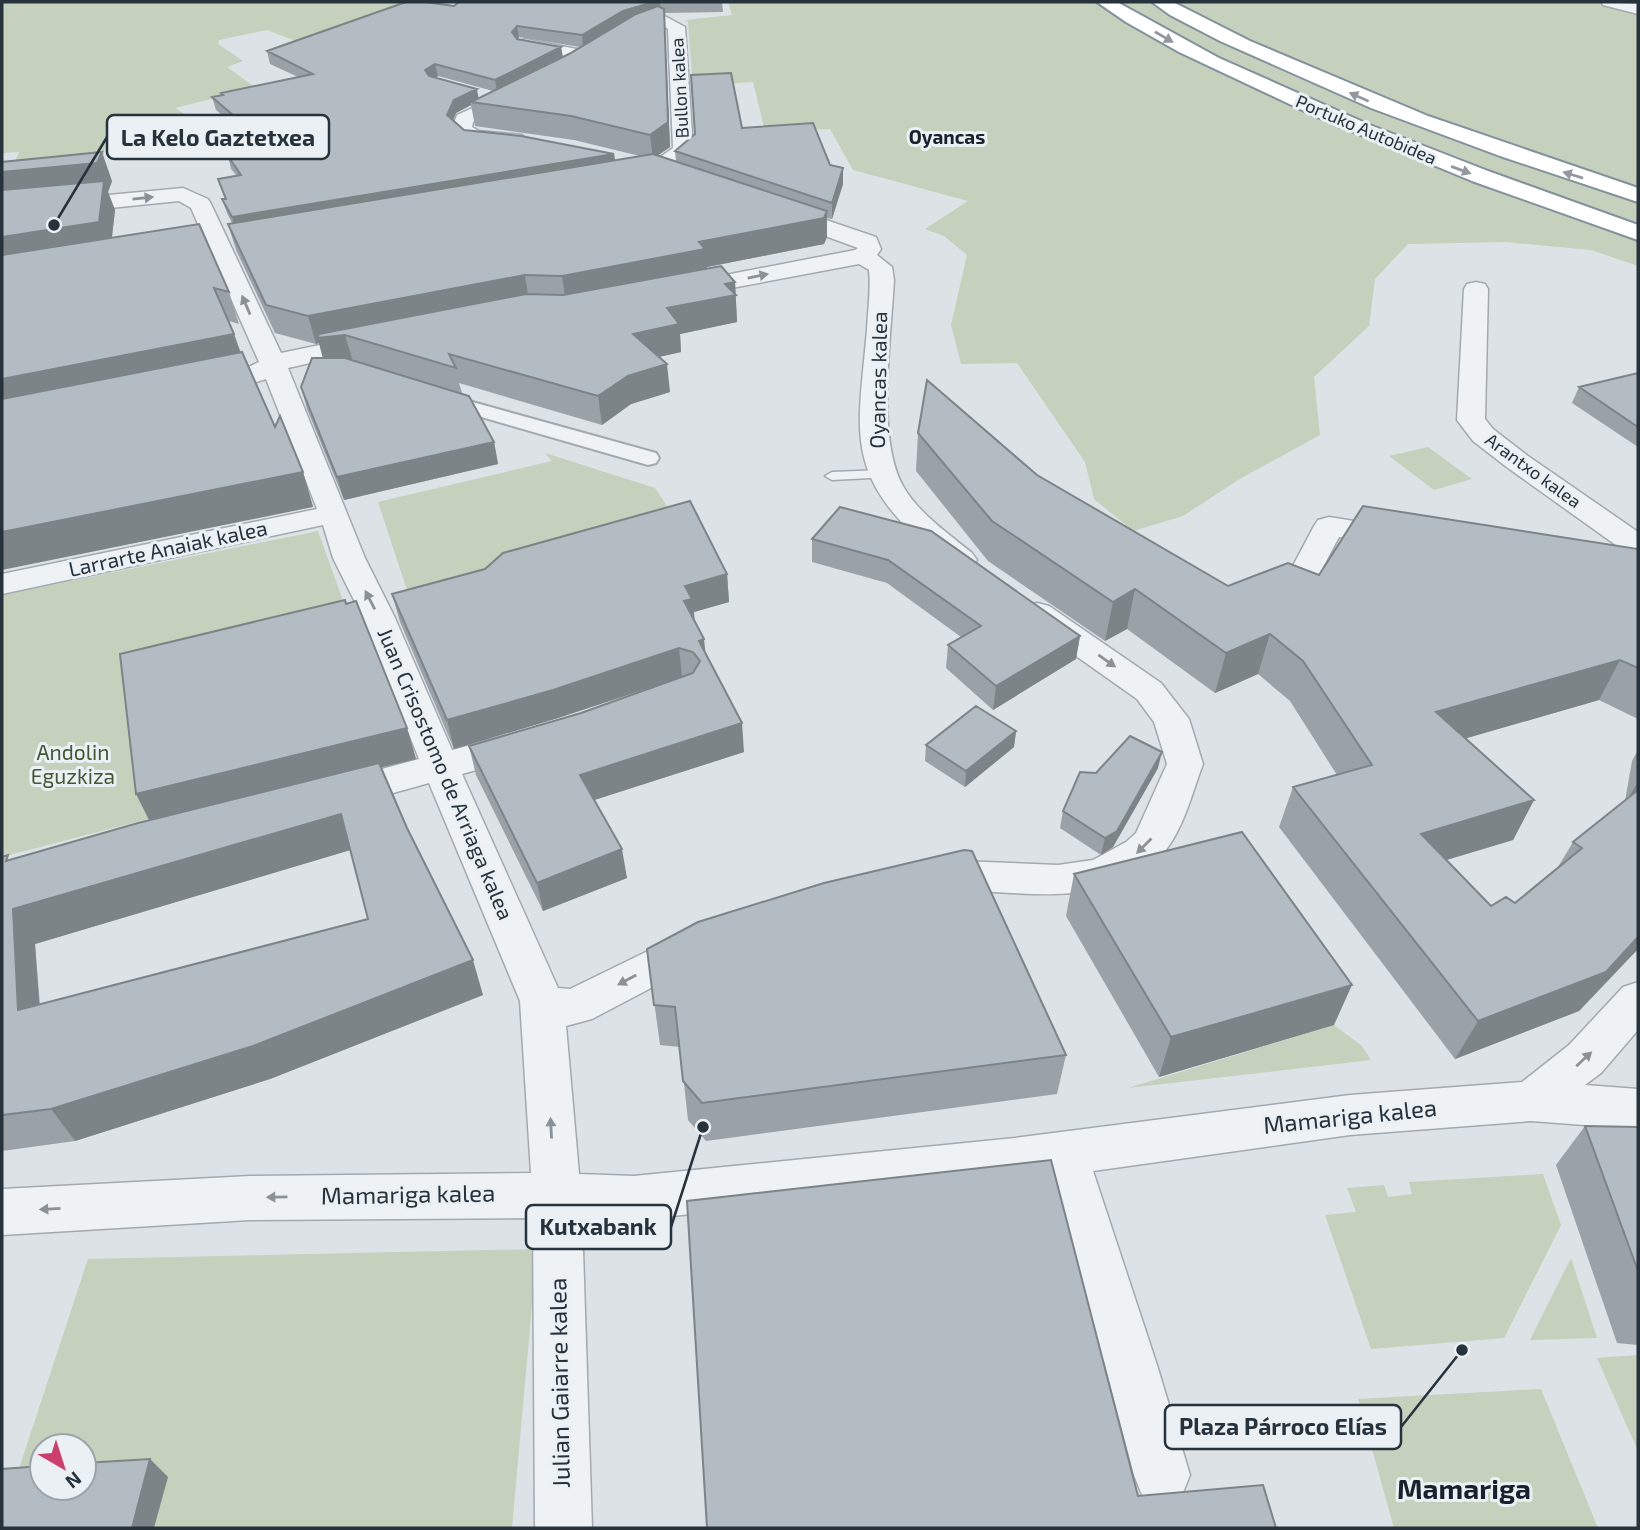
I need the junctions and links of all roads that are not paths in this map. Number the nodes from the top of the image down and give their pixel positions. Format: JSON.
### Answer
{"nodes":[{"id":1,"x":1106,"y":2,"type":"edge"},
{"id":2,"x":1161,"y":2,"type":"edge"},
{"id":3,"x":1609,"y":2,"type":"edge"},
{"id":4,"x":1638,"y":9,"type":"edge"},
{"id":5,"x":658,"y":14,"type":"edge"},
{"id":6,"x":525,"y":44,"type":"edge"},
{"id":7,"x":565,"y":69,"type":"edge"},
{"id":8,"x":528,"y":88,"type":"edge"},
{"id":9,"x":477,"y":94,"type":"edge"},
{"id":10,"x":504,"y":101,"type":"junction"},
{"id":11,"x":535,"y":142,"type":"edge"},
{"id":12,"x":611,"y":156,"type":"edge"},
{"id":13,"x":655,"y":170,"type":"junction"},
{"id":14,"x":603,"y":178,"type":"edge"},
{"id":15,"x":683,"y":180,"type":"edge"},
{"id":16,"x":1638,"y":195,"type":"edge"},
{"id":17,"x":761,"y":205,"type":"edge"},
{"id":18,"x":2,"y":212,"type":"edge"},
{"id":19,"x":1638,"y":233,"type":"edge"},
{"id":20,"x":863,"y":256,"type":"junction"},
{"id":21,"x":1476,"y":289,"type":"dead end"},
{"id":22,"x":660,"y":295,"type":"edge"},
{"id":23,"x":385,"y":340,"type":"edge"},
{"id":24,"x":274,"y":366,"type":"junction"},
{"id":25,"x":233,"y":380,"type":"edge"},
{"id":26,"x":415,"y":391,"type":"edge"},
{"id":27,"x":648,"y":458,"type":"dead end"},
{"id":28,"x":884,"y":474,"type":"junction"},
{"id":29,"x":832,"y":476,"type":"dead end"},
{"id":30,"x":334,"y":514,"type":"junction"},
{"id":31,"x":1423,"y":541,"type":"edge"},
{"id":32,"x":1638,"y":546,"type":"edge"},
{"id":33,"x":2,"y":584,"type":"edge"},
{"id":34,"x":1293,"y":596,"type":"edge"},
{"id":35,"x":546,"y":738,"type":"edge"},
{"id":36,"x":441,"y":769,"type":"junction"},
{"id":37,"x":304,"y":803,"type":"edge"},
{"id":38,"x":904,"y":887,"type":"edge"},
{"id":39,"x":724,"y":936,"type":"edge"},
{"id":40,"x":1638,"y":1000,"type":"edge"},
{"id":41,"x":542,"y":1001,"type":"junction"},
{"id":42,"x":1531,"y":1101,"type":"junction"},
{"id":43,"x":1638,"y":1109,"type":"edge"},
{"id":44,"x":1064,"y":1153,"type":"junction"},
{"id":45,"x":557,"y":1196,"type":"junction"},
{"id":46,"x":2,"y":1212,"type":"edge"},
{"id":47,"x":1162,"y":1475,"type":"dead end"},
{"id":48,"x":564,"y":1528,"type":"edge"}],
"edges":[{"from":1,"to":19,"type":"highway","name":"Portuko Autobidea","one_way":true},
{"from":16,"to":2,"type":"highway","name":"Portuko Autobidea","one_way":true},
{"from":3,"to":4,"type":"street"},
{"from":5,"to":13,"type":"street","name":"Bullon kalea"},
{"from":6,"to":7,"type":"street"},
{"from":8,"to":10,"type":"street"},
{"from":9,"to":10,"type":"street"},
{"from":10,"to":11,"type":"street"},
{"from":12,"to":13,"type":"street"},
{"from":13,"to":14,"type":"street"},
{"from":13,"to":15,"type":"street"},
{"from":17,"to":20,"type":"street","name":"Oyancas kalea"},
{"from":18,"to":24,"type":"street","name":"Juan Crisostomo de Arriaga kalea"},
{"from":22,"to":20,"type":"street","one_way":true},
{"from":20,"to":28,"type":"street","name":"Oyancas kalea"},
{"from":21,"to":32,"type":"street","name":"Arantxo kalea"},
{"from":23,"to":24,"type":"street"},
{"from":24,"to":25,"type":"street"},
{"from":24,"to":30,"type":"street","name":"Juan Crisostomo de Arriaga kalea"},
{"from":26,"to":27,"type":"street"},
{"from":28,"to":29,"type":"lane"},
{"from":28,"to":38,"type":"street","name":"Oyancas kalea","one_way":true},
{"from":30,"to":33,"type":"street","name":"Larrarte Anaiak kalea"},
{"from":36,"to":30,"type":"street","name":"Juan Crisostomo de Arriaga kalea","one_way":true},
{"from":31,"to":34,"type":"street"},
{"from":35,"to":36,"type":"street"},
{"from":36,"to":37,"type":"street"},
{"from":36,"to":41,"type":"street","name":"Juan Crisostomo de Arriaga kalea"},
{"from":39,"to":41,"type":"street","one_way":true},
{"from":42,"to":40,"type":"street","one_way":true},
{"from":45,"to":41,"type":"street","name":"Juan Crisostomo de Arriaga kalea","one_way":true},
{"from":42,"to":43,"type":"street","name":"Mamariga kalea"},
{"from":42,"to":44,"type":"street","name":"Mamariga kalea"},
{"from":44,"to":45,"type":"street","name":"Mamariga kalea"},
{"from":44,"to":47,"type":"street"},
{"from":45,"to":46,"type":"street","name":"Mamariga kalea","one_way":true},
{"from":45,"to":48,"type":"street","name":"Julian Gaiarre kalea"}]}
